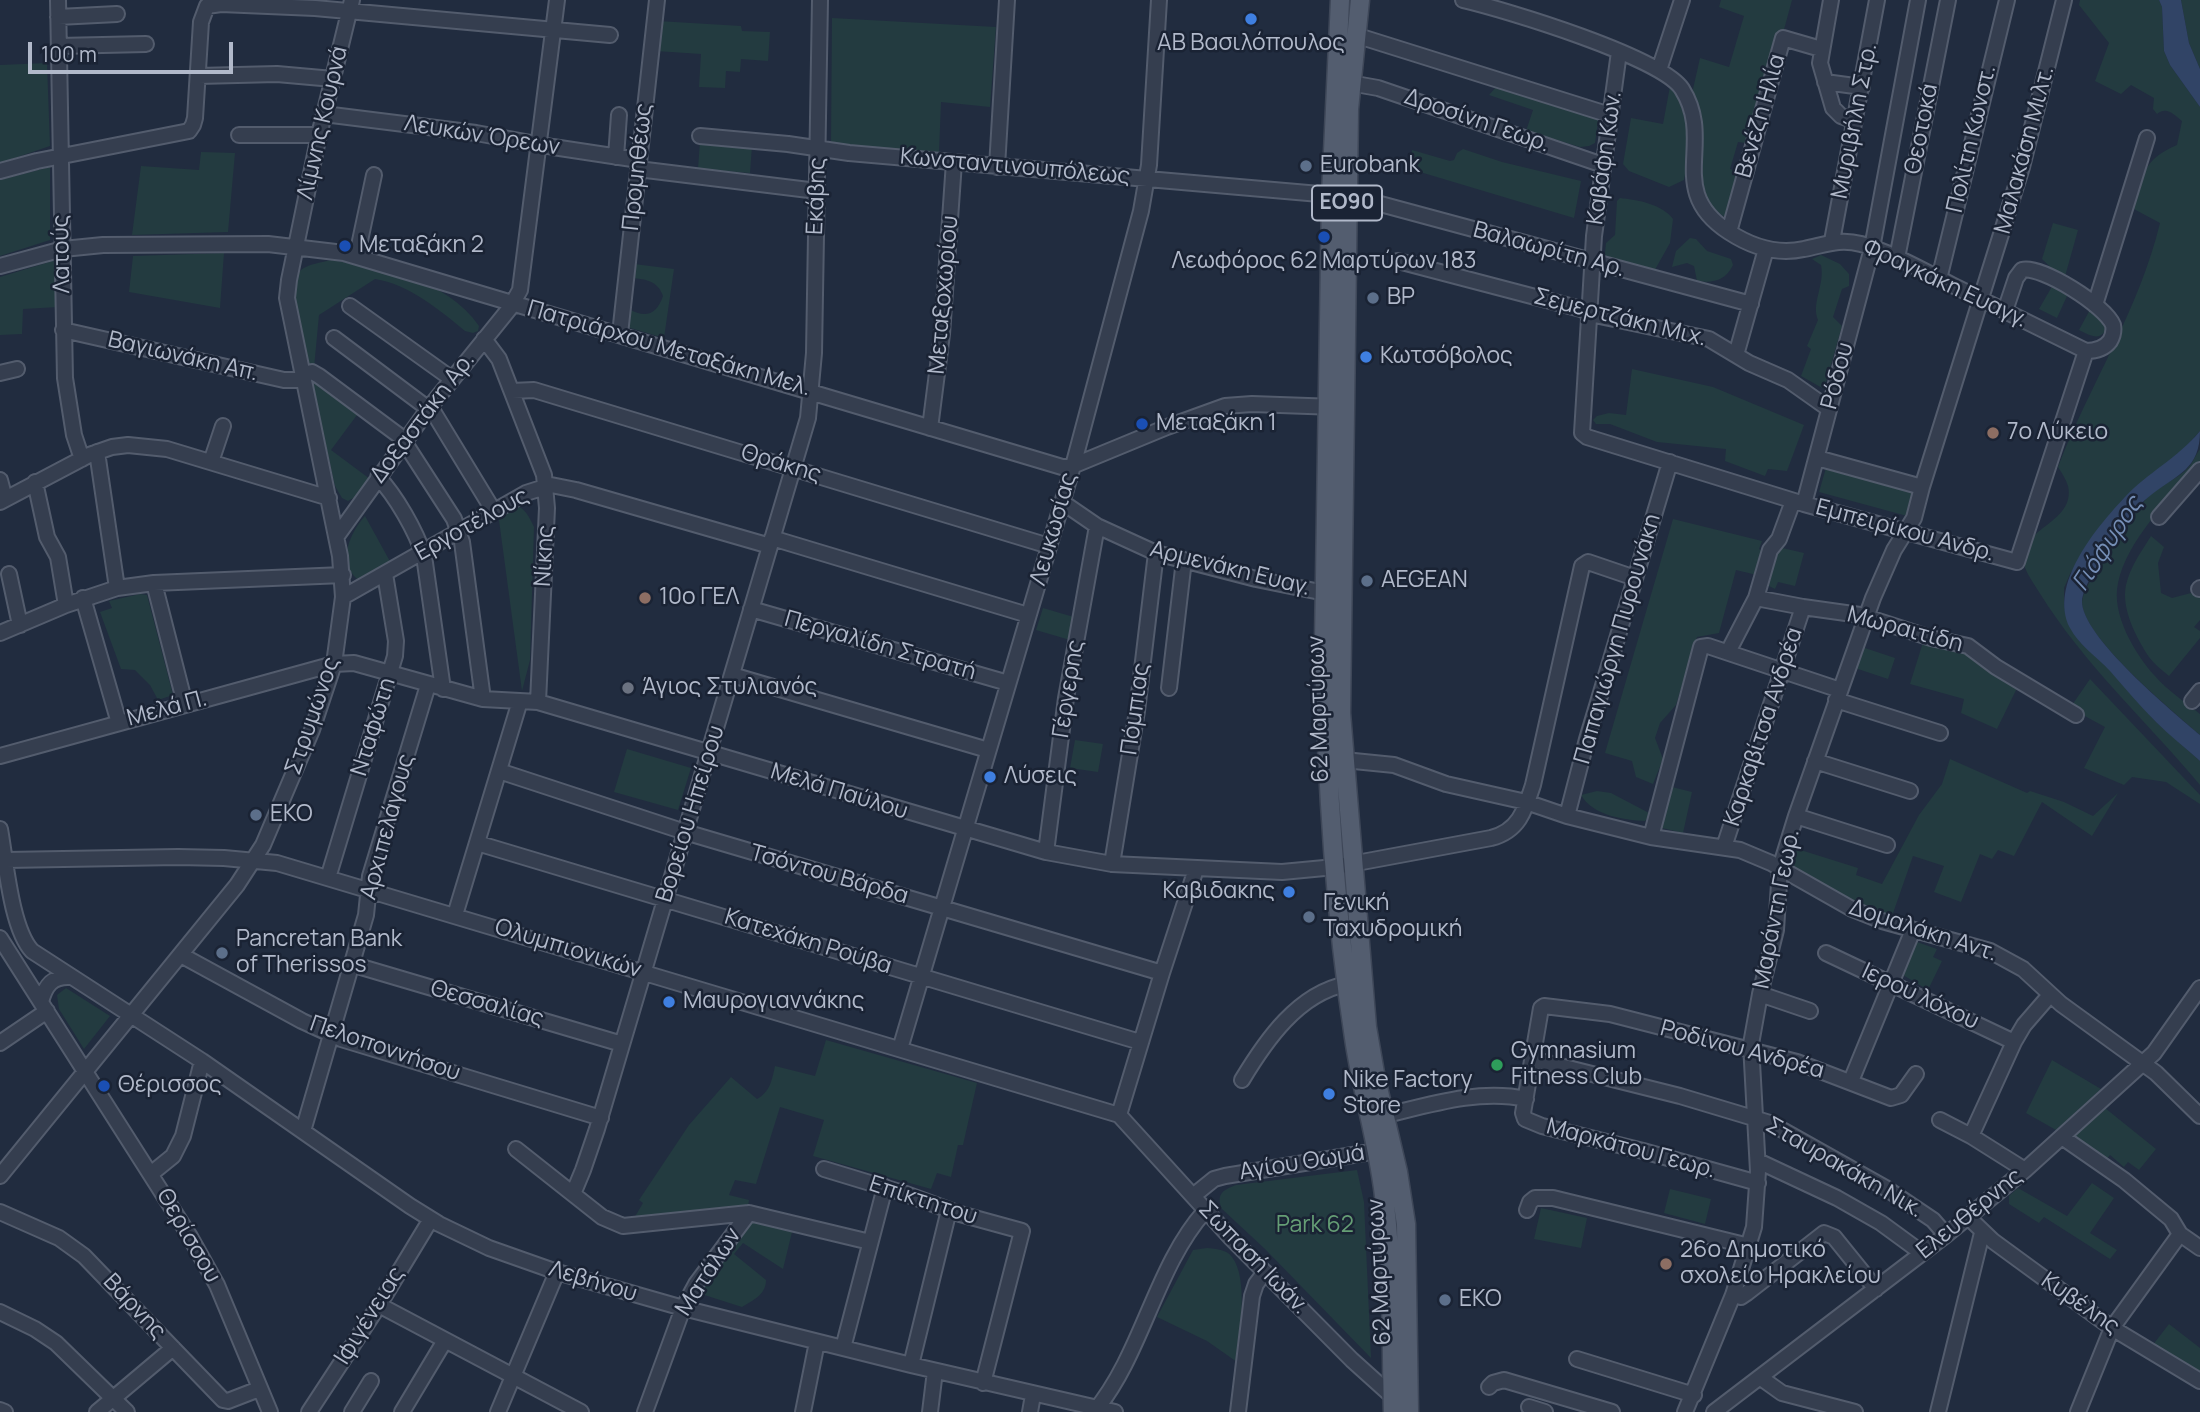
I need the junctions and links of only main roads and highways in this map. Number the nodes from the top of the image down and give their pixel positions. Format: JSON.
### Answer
{"nodes":[{"id":1,"x":1340,"y":0,"type":"edge"},
{"id":2,"x":1360,"y":0,"type":"edge"},
{"id":3,"x":1339,"y":195,"type":"junction"},
{"id":4,"x":1336,"y":407,"type":"junction"},
{"id":5,"x":1344,"y":866,"type":"junction"},
{"id":6,"x":1377,"y":1117,"type":"junction"},
{"id":7,"x":1392,"y":1404,"type":"edge"},
{"id":8,"x":1409,"y":1412,"type":"edge"}],
"edges":[{"from":1,"to":3,"type":"main road","name":"62 Μαρτύρων","number":"ΕΟ90"},
{"from":2,"to":3,"type":"main road","name":"62 Μαρτύρων","number":"ΕΟ90"},
{"from":3,"to":4,"type":"main road","name":"62 Μαρτύρων","number":"ΕΟ90"},
{"from":4,"to":5,"type":"main road","name":"62 Μαρτύρων","number":"ΕΟ90"},
{"from":4,"to":5,"type":"main road","name":"62 Μαρτύρων","number":"ΕΟ90"},
{"from":5,"to":6,"type":"main road","name":"62 Μαρτύρων","number":"ΕΟ90"},
{"from":5,"to":6,"type":"main road","name":"62 Μαρτύρων","number":"ΕΟ90"},
{"from":6,"to":7,"type":"main road","name":"62 Μαρτύρων","number":"ΕΟ90"},
{"from":6,"to":8,"type":"main road","name":"62 Μαρτύρων","number":"ΕΟ90"}]}
